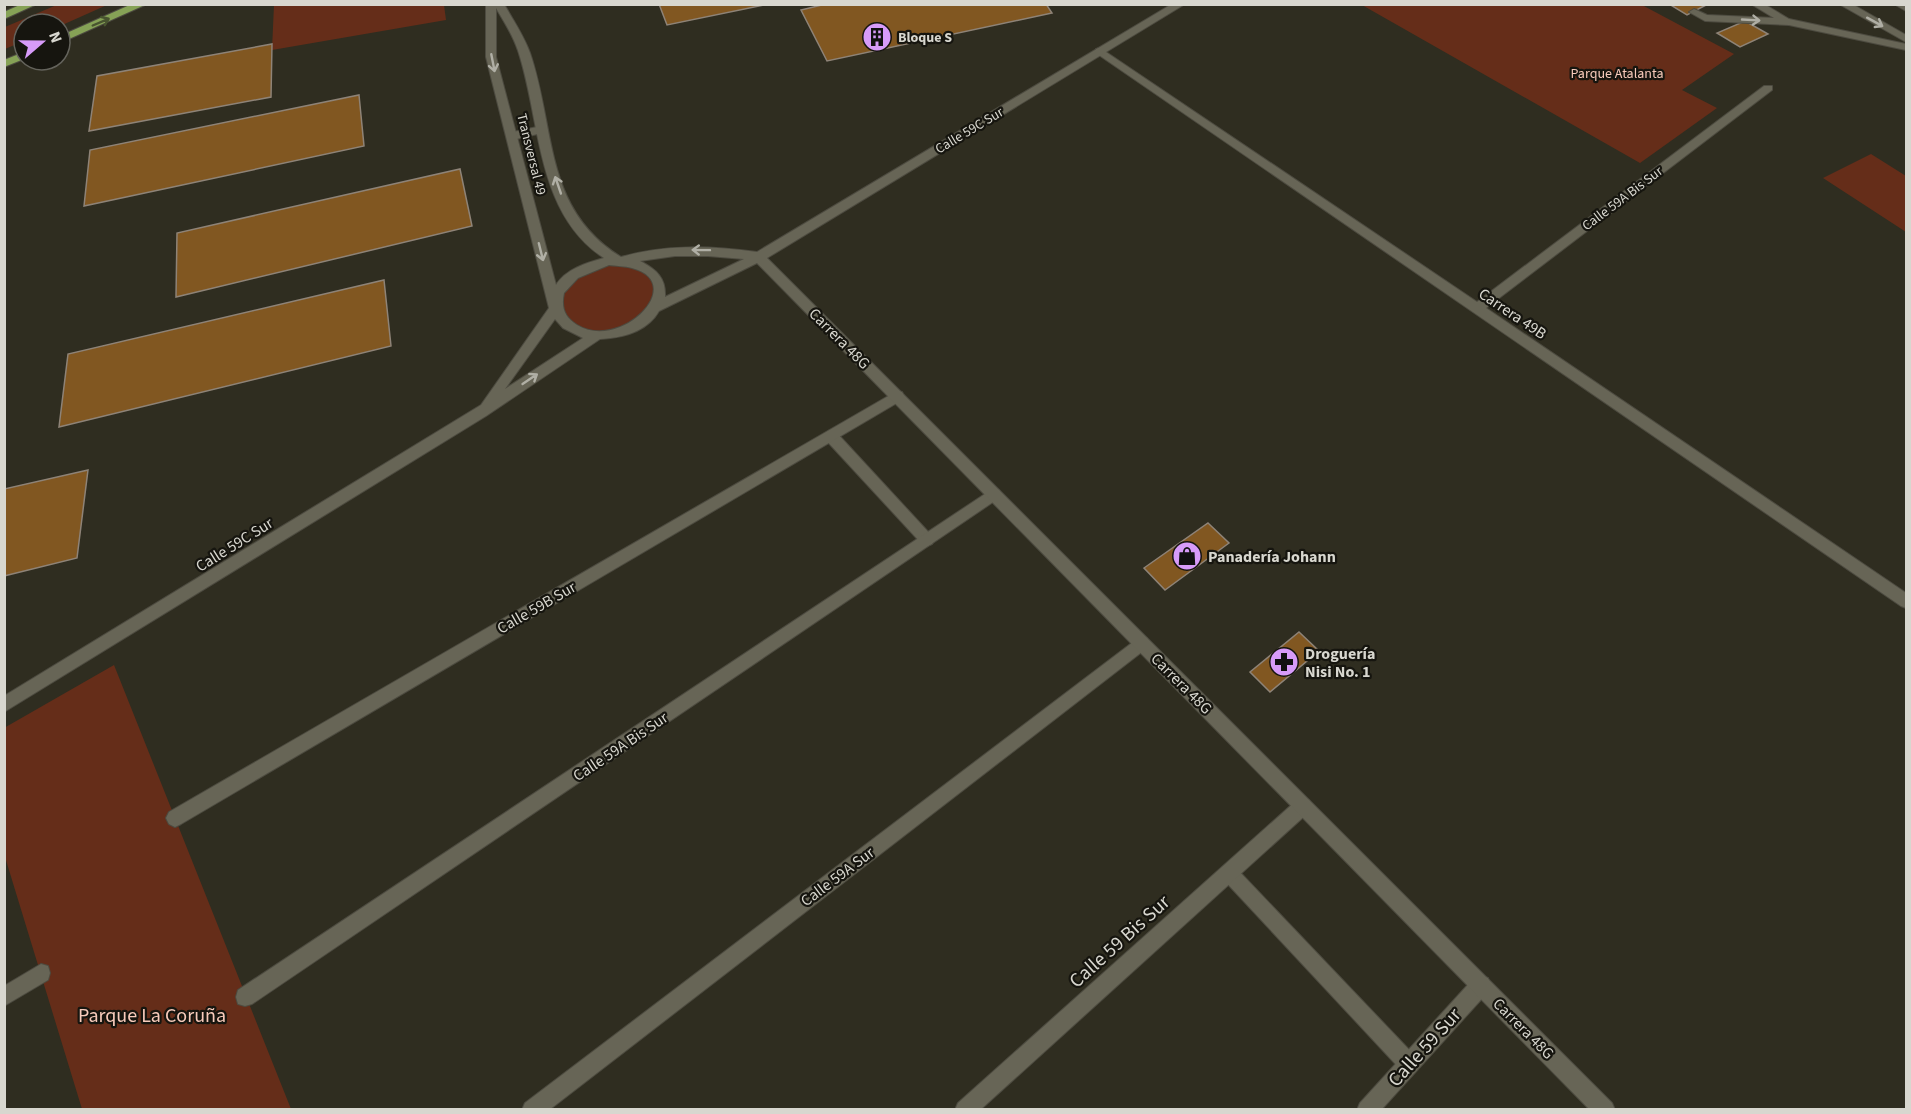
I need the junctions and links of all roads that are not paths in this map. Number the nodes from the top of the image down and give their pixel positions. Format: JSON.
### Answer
{"nodes":[{"id":1,"x":33,"y":4,"type":"edge"},
{"id":2,"x":142,"y":4,"type":"edge"},
{"id":3,"x":491,"y":4,"type":"edge"},
{"id":4,"x":500,"y":4,"type":"edge"},
{"id":5,"x":1180,"y":4,"type":"edge"},
{"id":6,"x":1756,"y":4,"type":"edge"},
{"id":7,"x":1844,"y":4,"type":"edge"},
{"id":8,"x":1899,"y":4,"type":"edge"},
{"id":9,"x":1906,"y":8,"type":"edge"},
{"id":10,"x":1694,"y":12,"type":"dead end"},
{"id":11,"x":4,"y":16,"type":"edge"},
{"id":12,"x":1789,"y":22,"type":"junction"},
{"id":13,"x":72,"y":35,"type":"edge"},
{"id":14,"x":1906,"y":39,"type":"edge"},
{"id":15,"x":1906,"y":47,"type":"edge"},
{"id":16,"x":1100,"y":51,"type":"junction"},
{"id":17,"x":1768,"y":88,"type":"dead end"},
{"id":18,"x":542,"y":130,"type":"junction"},
{"id":19,"x":512,"y":136,"type":"junction"},
{"id":20,"x":759,"y":257,"type":"junction"},
{"id":21,"x":618,"y":261,"type":"junction"},
{"id":22,"x":656,"y":308,"type":"junction"},
{"id":23,"x":1477,"y":308,"type":"junction"},
{"id":24,"x":556,"y":309,"type":"junction"},
{"id":25,"x":595,"y":336,"type":"junction"},
{"id":26,"x":897,"y":396,"type":"junction"},
{"id":27,"x":481,"y":411,"type":"junction"},
{"id":28,"x":830,"y":435,"type":"junction"},
{"id":29,"x":994,"y":494,"type":"junction"},
{"id":30,"x":927,"y":540,"type":"junction"},
{"id":31,"x":1906,"y":601,"type":"edge"},
{"id":32,"x":1141,"y":643,"type":"junction"},
{"id":33,"x":4,"y":705,"type":"edge"},
{"id":34,"x":1303,"y":806,"type":"junction"},
{"id":35,"x":175,"y":818,"type":"dead end"},
{"id":36,"x":1229,"y":873,"type":"junction"},
{"id":37,"x":41,"y":973,"type":"dead end"},
{"id":38,"x":1481,"y":985,"type":"junction"},
{"id":39,"x":4,"y":997,"type":"edge"},
{"id":40,"x":245,"y":997,"type":"dead end"},
{"id":41,"x":1409,"y":1064,"type":"junction"},
{"id":42,"x":532,"y":1110,"type":"edge"},
{"id":43,"x":965,"y":1110,"type":"edge"},
{"id":44,"x":1367,"y":1110,"type":"edge"},
{"id":45,"x":1605,"y":1110,"type":"edge"}],
"edges":[{"from":1,"to":11,"type":"main road"},
{"from":13,"to":2,"type":"main road","one_way":true},
{"from":3,"to":19,"type":"street","name":"Transversal 49","one_way":true},
{"from":4,"to":18,"type":"street","name":"Transversal 49"},
{"from":5,"to":16,"type":"street","name":"Calle 59C Sur"},
{"from":6,"to":12,"type":"street"},
{"from":7,"to":14,"type":"street","one_way":true},
{"from":8,"to":9,"type":"street"},
{"from":10,"to":12,"type":"street","one_way":true},
{"from":12,"to":15,"type":"street"},
{"from":16,"to":20,"type":"street","name":"Calle 59C Sur"},
{"from":16,"to":23,"type":"street","name":"Carrera 49B"},
{"from":17,"to":23,"type":"street","name":"Calle 59A Bis Sur"},
{"from":18,"to":19,"type":"street"},
{"from":21,"to":18,"type":"street","name":"Transversal 49","one_way":true},
{"from":19,"to":24,"type":"street","name":"Transversal 49","one_way":true},
{"from":20,"to":21,"type":"street","one_way":true},
{"from":20,"to":22,"type":"street","name":"Calle 59C Sur"},
{"from":20,"to":26,"type":"street","name":"Carrera 48G"},
{"from":21,"to":22,"type":"street"},
{"from":21,"to":24,"type":"street"},
{"from":22,"to":25,"type":"street"},
{"from":23,"to":31,"type":"street","name":"Carrera 49B"},
{"from":24,"to":25,"type":"street"},
{"from":24,"to":27,"type":"street","name":"Calle 59C Sur"},
{"from":27,"to":25,"type":"street","name":"Calle 59C Sur","one_way":true},
{"from":26,"to":28,"type":"street","name":"Calle 59B Sur"},
{"from":26,"to":29,"type":"street","name":"Carrera 48G"},
{"from":27,"to":33,"type":"street","name":"Calle 59C Sur"},
{"from":28,"to":30,"type":"street"},
{"from":28,"to":35,"type":"street","name":"Calle 59B Sur"},
{"from":29,"to":30,"type":"street","name":"Calle 59A Bis Sur"},
{"from":29,"to":32,"type":"street","name":"Carrera 48G"},
{"from":30,"to":40,"type":"street","name":"Calle 59A Bis Sur"},
{"from":32,"to":34,"type":"street","name":"Carrera 48G"},
{"from":32,"to":42,"type":"street","name":"Calle 59A Sur"},
{"from":34,"to":36,"type":"street","name":"Calle 59 Bis Sur"},
{"from":34,"to":38,"type":"street","name":"Carrera 48G"},
{"from":36,"to":41,"type":"street"},
{"from":36,"to":43,"type":"street","name":"Calle 59 Bis Sur"},
{"from":37,"to":39,"type":"street"},
{"from":38,"to":41,"type":"street","name":"Calle 59 Sur"},
{"from":38,"to":45,"type":"street","name":"Carrera 48G"},
{"from":41,"to":44,"type":"street","name":"Calle 59 Sur"}]}
